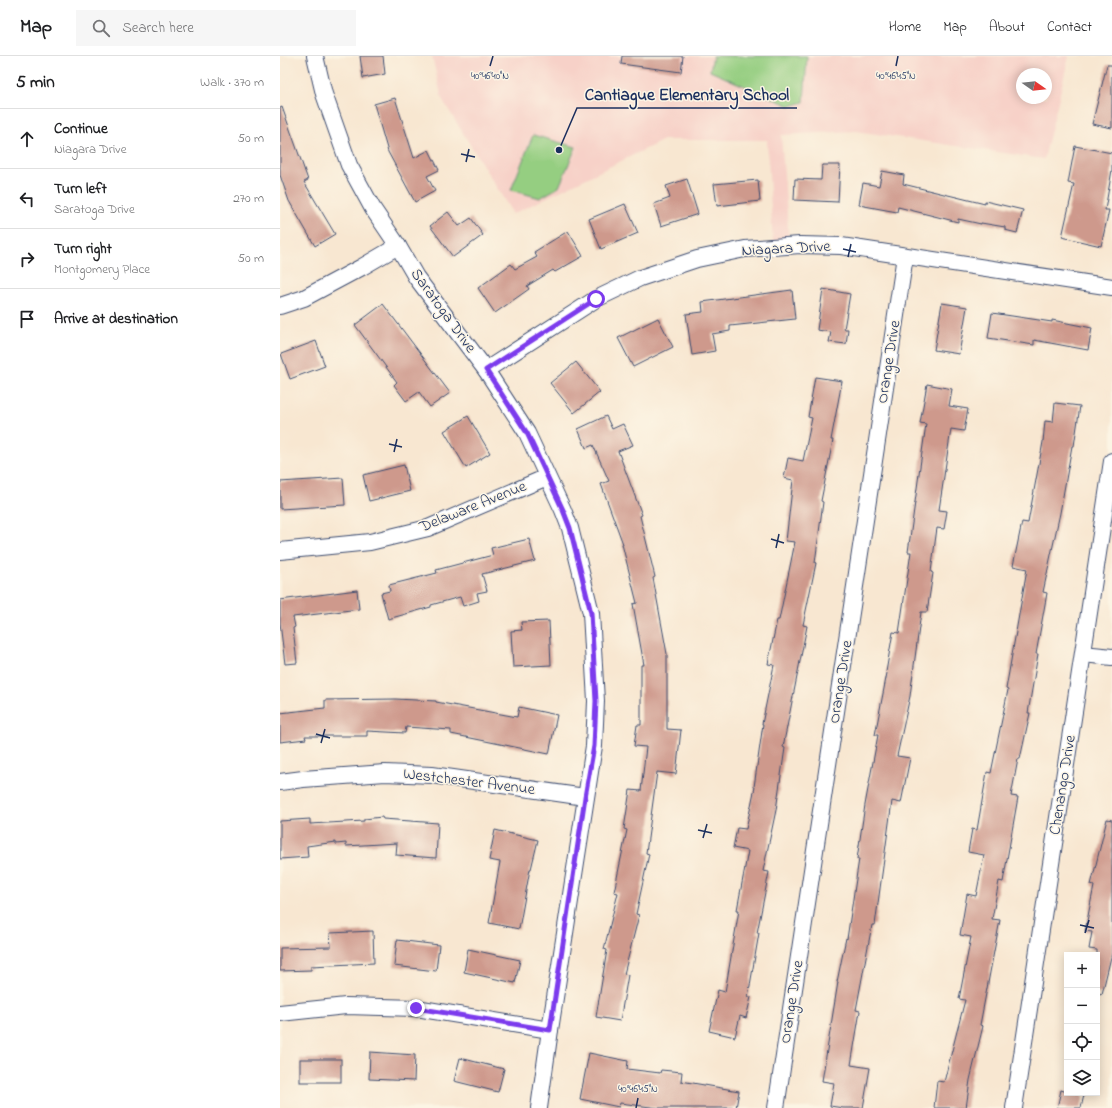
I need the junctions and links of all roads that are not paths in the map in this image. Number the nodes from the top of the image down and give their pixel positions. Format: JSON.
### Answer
{"nodes":[{"id":1,"x":315,"y":56,"type":"edge"},
{"id":2,"x":398,"y":246,"type":"junction"},
{"id":3,"x":905,"y":256,"type":"junction"},
{"id":4,"x":1112,"y":287,"type":"edge"},
{"id":5,"x":280,"y":306,"type":"edge"},
{"id":6,"x":486,"y":370,"type":"junction"},
{"id":7,"x":1112,"y":461,"type":"edge"},
{"id":8,"x":547,"y":477,"type":"junction"},
{"id":9,"x":280,"y":551,"type":"edge"},
{"id":10,"x":1083,"y":654,"type":"junction"},
{"id":11,"x":1112,"y":658,"type":"edge"},
{"id":12,"x":280,"y":782,"type":"edge"},
{"id":13,"x":585,"y":797,"type":"junction"},
{"id":14,"x":280,"y":1013,"type":"edge"},
{"id":15,"x":550,"y":1030,"type":"junction"},
{"id":16,"x":539,"y":1108,"type":"edge"},
{"id":17,"x":776,"y":1108,"type":"edge"},
{"id":18,"x":1014,"y":1108,"type":"edge"}],
"edges":[{"from":1,"to":2,"type":"street","name":"Saratoga Drive"},
{"from":2,"to":5,"type":"street"},
{"from":2,"to":6,"type":"street","name":"Saratoga Drive"},
{"from":3,"to":4,"type":"street","name":"Niagara Drive"},
{"from":3,"to":6,"type":"street","name":"Niagara Drive"},
{"from":3,"to":17,"type":"street","name":"Orange Drive"},
{"from":6,"to":8,"type":"street","name":"Saratoga Drive"},
{"from":7,"to":10,"type":"street","name":"Chenango Drive"},
{"from":8,"to":9,"type":"street","name":"Delaware Avenue"},
{"from":8,"to":13,"type":"street","name":"Saratoga Drive"},
{"from":10,"to":11,"type":"street"},
{"from":10,"to":18,"type":"street","name":"Chenango Drive"},
{"from":12,"to":13,"type":"street","name":"Westchester Avenue"},
{"from":13,"to":15,"type":"street","name":"Saratoga Drive"},
{"from":14,"to":15,"type":"street"},
{"from":15,"to":16,"type":"street","name":"Saratoga Drive"}]}
